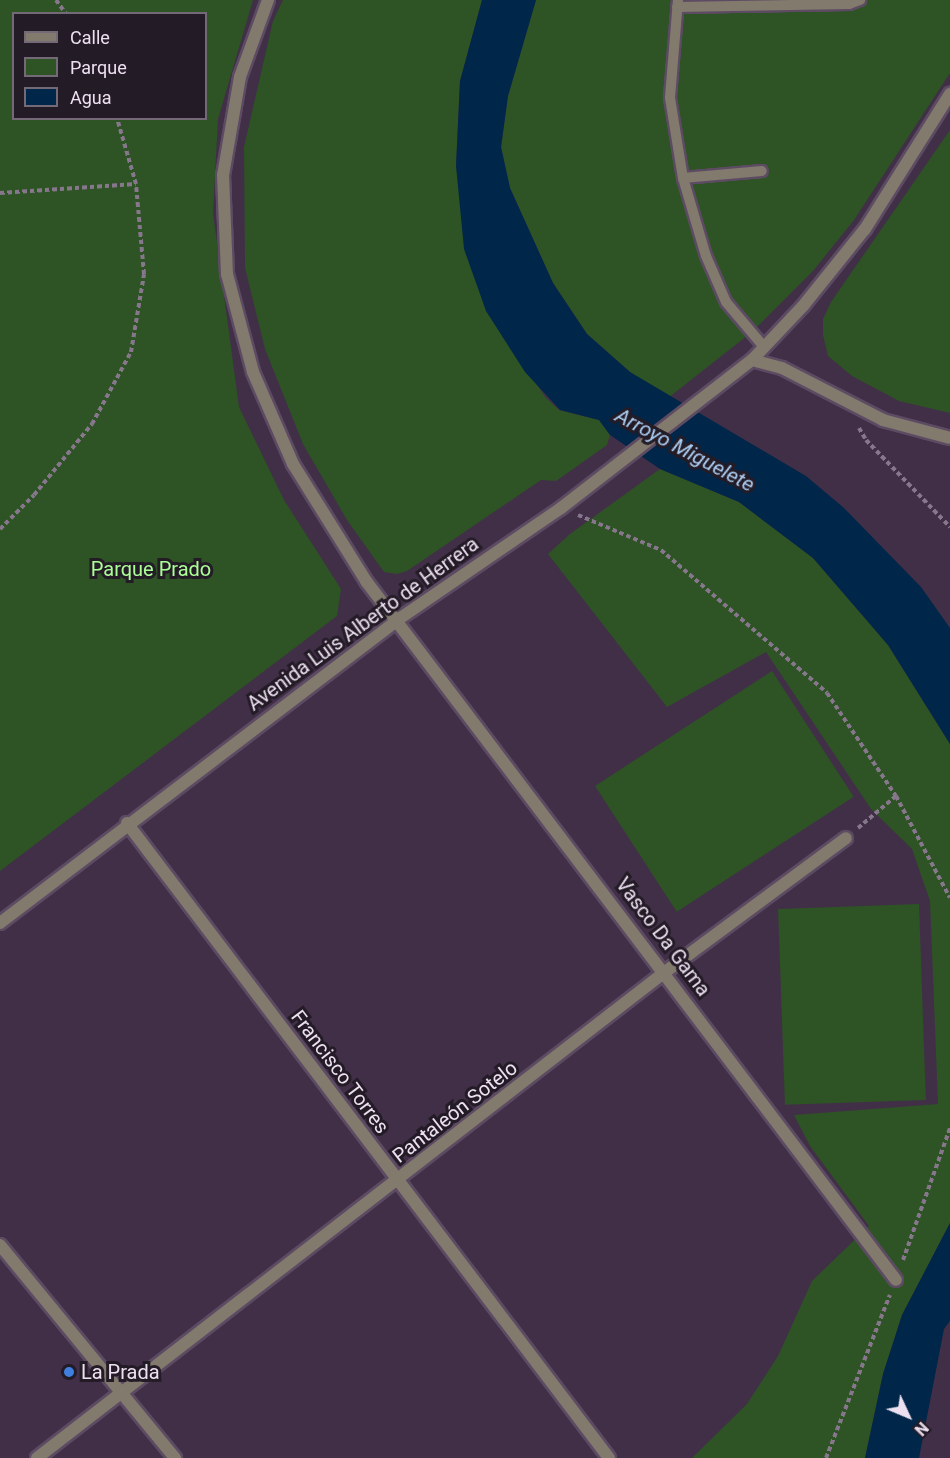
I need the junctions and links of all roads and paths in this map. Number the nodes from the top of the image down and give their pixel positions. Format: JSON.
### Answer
{"nodes":[{"id":1,"x":268,"y":0,"type":"edge"},
{"id":2,"x":860,"y":0,"type":"edge"},
{"id":3,"x":677,"y":4,"type":"edge"},
{"id":4,"x":950,"y":94,"type":"edge"},
{"id":5,"x":118,"y":120,"type":"edge"},
{"id":6,"x":762,"y":171,"type":"dead end"},
{"id":7,"x":683,"y":178,"type":"junction"},
{"id":8,"x":136,"y":184,"type":"junction"},
{"id":9,"x":0,"y":193,"type":"edge"},
{"id":10,"x":764,"y":347,"type":"junction"},
{"id":11,"x":752,"y":360,"type":"junction"},
{"id":12,"x":843,"y":399,"type":"junction"},
{"id":13,"x":950,"y":438,"type":"edge"},
{"id":14,"x":561,"y":508,"type":"junction"},
{"id":15,"x":950,"y":527,"type":"edge"},
{"id":16,"x":0,"y":529,"type":"edge"},
{"id":17,"x":396,"y":621,"type":"junction"},
{"id":18,"x":896,"y":796,"type":"junction"},
{"id":19,"x":127,"y":823,"type":"junction"},
{"id":20,"x":846,"y":838,"type":"joint"},
{"id":21,"x":950,"y":898,"type":"edge"},
{"id":22,"x":0,"y":923,"type":"edge"},
{"id":23,"x":665,"y":972,"type":"junction"},
{"id":24,"x":398,"y":1182,"type":"junction"},
{"id":25,"x":0,"y":1245,"type":"edge"},
{"id":26,"x":897,"y":1280,"type":"dead end"},
{"id":27,"x":122,"y":1390,"type":"junction"},
{"id":28,"x":38,"y":1458,"type":"edge"},
{"id":29,"x":175,"y":1458,"type":"edge"},
{"id":30,"x":609,"y":1458,"type":"edge"}],
"edges":[{"from":1,"to":17,"type":"street","name":"Vasco Da Gama"},
{"from":2,"to":3,"type":"lane"},
{"from":3,"to":7,"type":"lane"},
{"from":4,"to":10,"type":"street","name":"Avenida Luis Alberto de Herrera"},
{"from":5,"to":8,"type":"path"},
{"from":6,"to":7,"type":"lane"},
{"from":7,"to":10,"type":"lane"},
{"from":8,"to":9,"type":"path"},
{"from":8,"to":16,"type":"path"},
{"from":10,"to":11,"type":"street","name":"Avenida Luis Alberto de Herrera"},
{"from":11,"to":12,"type":"street"},
{"from":11,"to":14,"type":"street","name":"Avenida Luis Alberto de Herrera"},
{"from":12,"to":13,"type":"street"},
{"from":12,"to":15,"type":"path"},
{"from":14,"to":17,"type":"street","name":"Avenida Luis Alberto de Herrera"},
{"from":14,"to":18,"type":"path"},
{"from":17,"to":19,"type":"street","name":"Avenida Luis Alberto de Herrera"},
{"from":17,"to":23,"type":"street","name":"Vasco Da Gama"},
{"from":18,"to":20,"type":"path"},
{"from":18,"to":21,"type":"path"},
{"from":19,"to":22,"type":"street","name":"Avenida Luis Alberto de Herrera"},
{"from":19,"to":24,"type":"street","name":"Francisco Torres"},
{"from":20,"to":23,"type":"street","name":"Pantaleón Sotelo"},
{"from":23,"to":24,"type":"street","name":"Pantaleón Sotelo"},
{"from":23,"to":26,"type":"street","name":"Vasco Da Gama"},
{"from":24,"to":27,"type":"street","name":"Pantaleón Sotelo"},
{"from":24,"to":30,"type":"street","name":"Francisco Torres"},
{"from":25,"to":27,"type":"street"},
{"from":27,"to":28,"type":"street","name":"Pantaleón Sotelo"},
{"from":27,"to":29,"type":"street"}]}
